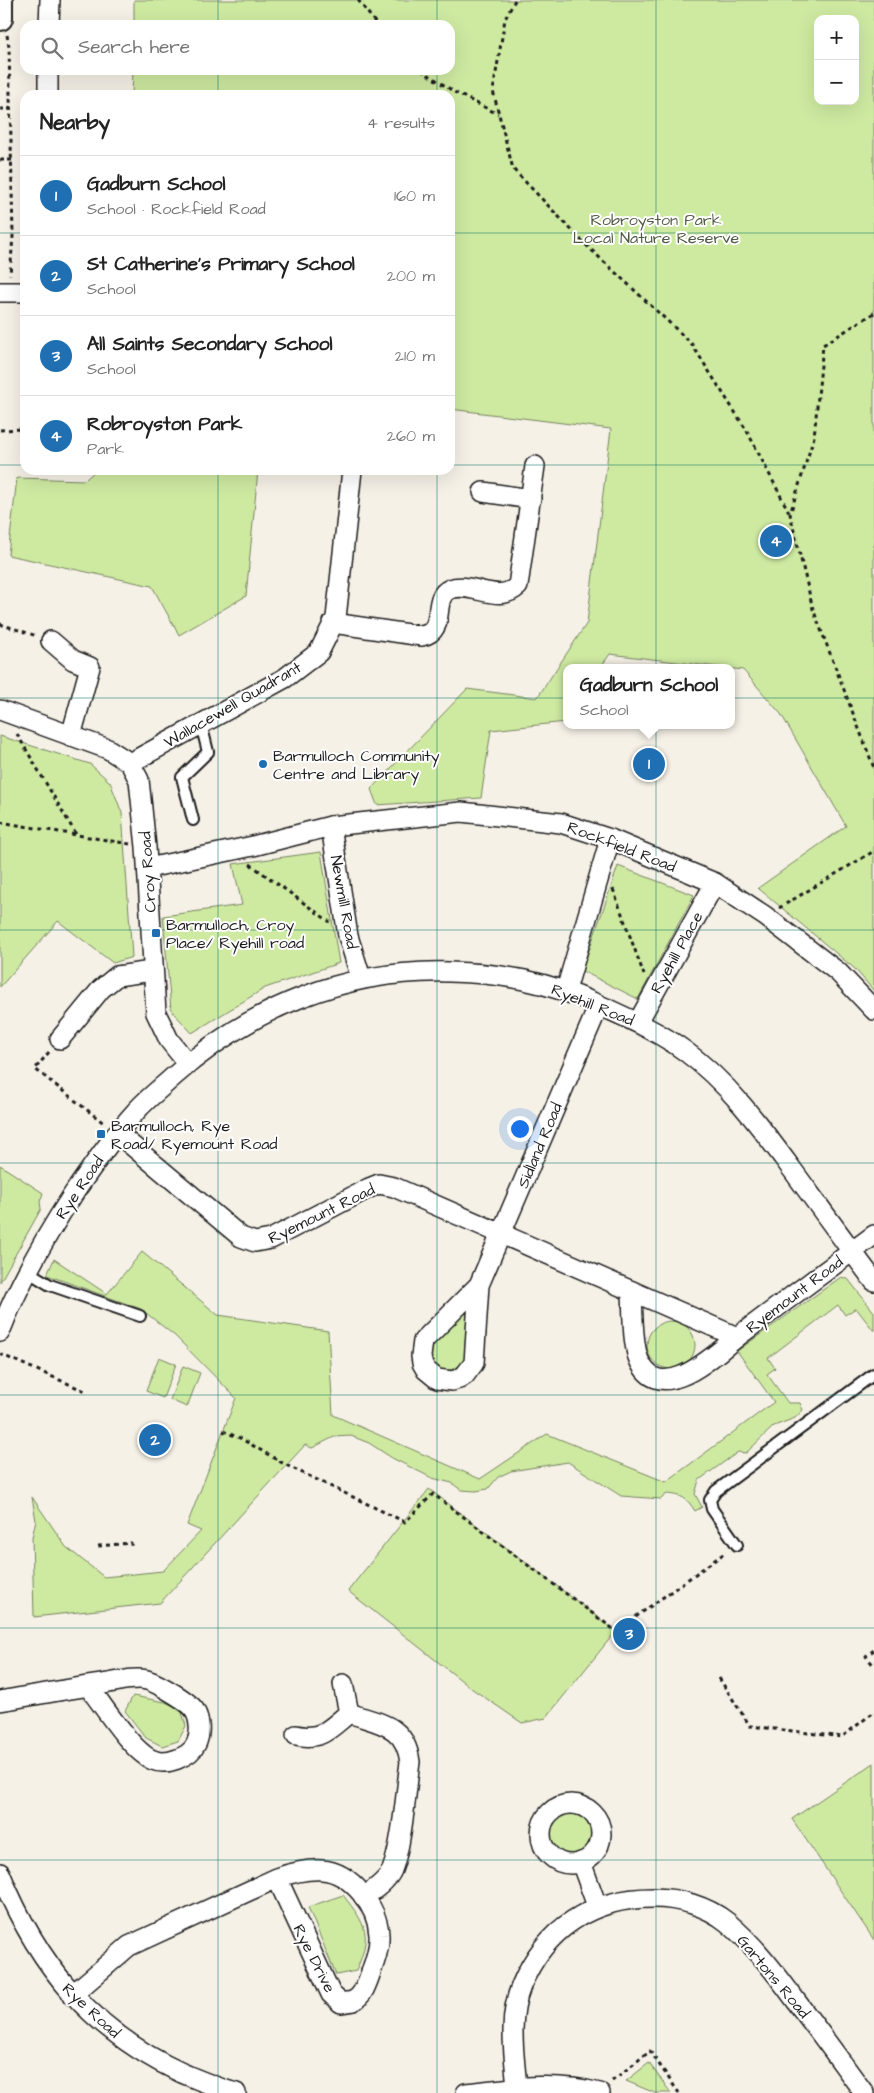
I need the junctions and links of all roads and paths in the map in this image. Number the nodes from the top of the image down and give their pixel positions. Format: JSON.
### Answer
{"nodes":[{"id":1,"x":50,"y":0,"type":"edge"},
{"id":2,"x":358,"y":0,"type":"edge"},
{"id":3,"x":515,"y":0,"type":"edge"},
{"id":4,"x":0,"y":1,"type":"edge"},
{"id":5,"x":0,"y":18,"type":"edge"},
{"id":6,"x":49,"y":20,"type":"edge"},
{"id":7,"x":374,"y":20,"type":"edge"},
{"id":8,"x":48,"y":75,"type":"edge"},
{"id":9,"x":428,"y":75,"type":"edge"},
{"id":10,"x":48,"y":90,"type":"edge"},
{"id":11,"x":451,"y":90,"type":"edge"},
{"id":12,"x":455,"y":92,"type":"edge"},
{"id":13,"x":0,"y":109,"type":"edge"},
{"id":14,"x":12,"y":109,"type":"junction"},
{"id":15,"x":499,"y":114,"type":"junction"},
{"id":16,"x":0,"y":160,"type":"edge"},
{"id":17,"x":12,"y":160,"type":"junction"},
{"id":18,"x":4,"y":285,"type":"edge"},
{"id":19,"x":20,"y":290,"type":"edge"},
{"id":20,"x":874,"y":313,"type":"edge"},
{"id":21,"x":20,"y":429,"type":"edge"},
{"id":22,"x":0,"y":430,"type":"edge"},
{"id":23,"x":535,"y":466,"type":"dead end"},
{"id":24,"x":351,"y":475,"type":"edge"},
{"id":25,"x":484,"y":492,"type":"dead end"},
{"id":26,"x":530,"y":499,"type":"junction"},
{"id":27,"x":790,"y":514,"type":"junction"},
{"id":28,"x":333,"y":623,"type":"junction"},
{"id":29,"x":0,"y":624,"type":"edge"},
{"id":30,"x":51,"y":641,"type":"joint"},
{"id":31,"x":2,"y":711,"type":"edge"},
{"id":32,"x":201,"y":724,"type":"junction"},
{"id":33,"x":72,"y":736,"type":"junction"},
{"id":34,"x":130,"y":763,"type":"junction"},
{"id":35,"x":874,"y":768,"type":"edge"},
{"id":36,"x":194,"y":820,"type":"dead end"},
{"id":37,"x":0,"y":822,"type":"edge"},
{"id":38,"x":331,"y":826,"type":"junction"},
{"id":39,"x":78,"y":837,"type":"junction"},
{"id":40,"x":610,"y":839,"type":"junction"},
{"id":41,"x":146,"y":847,"type":"junction"},
{"id":42,"x":232,"y":850,"type":"junction"},
{"id":43,"x":874,"y":851,"type":"edge"},
{"id":44,"x":604,"y":864,"type":"junction"},
{"id":45,"x":148,"y":868,"type":"junction"},
{"id":46,"x":715,"y":883,"type":"junction"},
{"id":47,"x":766,"y":916,"type":"junction"},
{"id":48,"x":348,"y":936,"type":"junction"},
{"id":49,"x":152,"y":972,"type":"junction"},
{"id":50,"x":361,"y":978,"type":"junction"},
{"id":51,"x":566,"y":990,"type":"junction"},
{"id":52,"x":652,"y":997,"type":"junction"},
{"id":53,"x":599,"y":1005,"type":"junction"},
{"id":54,"x":874,"y":1010,"type":"edge"},
{"id":55,"x":638,"y":1022,"type":"junction"},
{"id":56,"x":60,"y":1039,"type":"joint"},
{"id":57,"x":188,"y":1064,"type":"junction"},
{"id":58,"x":117,"y":1134,"type":"junction"},
{"id":59,"x":500,"y":1235,"type":"junction"},
{"id":60,"x":874,"y":1235,"type":"edge"},
{"id":61,"x":852,"y":1251,"type":"junction"},
{"id":62,"x":27,"y":1272,"type":"junction"},
{"id":63,"x":874,"y":1281,"type":"edge"},
{"id":64,"x":479,"y":1285,"type":"junction"},
{"id":65,"x":632,"y":1291,"type":"junction"},
{"id":66,"x":140,"y":1316,"type":"dead end"},
{"id":67,"x":0,"y":1332,"type":"edge"},
{"id":68,"x":737,"y":1337,"type":"junction"},
{"id":69,"x":0,"y":1354,"type":"edge"},
{"id":70,"x":874,"y":1374,"type":"edge"},
{"id":71,"x":85,"y":1391,"type":"dead end"},
{"id":72,"x":223,"y":1431,"type":"dead end"},
{"id":73,"x":737,"y":1545,"type":"joint"},
{"id":74,"x":98,"y":1546,"type":"dead end"},
{"id":75,"x":131,"y":1547,"type":"dead end"},
{"id":76,"x":874,"y":1650,"type":"edge"},
{"id":77,"x":874,"y":1666,"type":"edge"},
{"id":78,"x":719,"y":1678,"type":"dead end"},
{"id":79,"x":343,"y":1684,"type":"dead end"},
{"id":80,"x":88,"y":1686,"type":"junction"},
{"id":81,"x":0,"y":1701,"type":"edge"},
{"id":82,"x":349,"y":1713,"type":"junction"},
{"id":83,"x":873,"y":1714,"type":"edge"},
{"id":84,"x":296,"y":1735,"type":"dead end"},
{"id":85,"x":581,"y":1862,"type":"dead end"},
{"id":86,"x":0,"y":1873,"type":"edge"},
{"id":87,"x":277,"y":1878,"type":"junction"},
{"id":88,"x":364,"y":1897,"type":"junction"},
{"id":89,"x":7,"y":1906,"type":"edge"},
{"id":90,"x":597,"y":1906,"type":"junction"},
{"id":91,"x":72,"y":1995,"type":"junction"},
{"id":92,"x":517,"y":2087,"type":"junction"},
{"id":93,"x":236,"y":2093,"type":"edge"},
{"id":94,"x":466,"y":2093,"type":"edge"},
{"id":95,"x":599,"y":2093,"type":"edge"},
{"id":96,"x":679,"y":2093,"type":"edge"},
{"id":97,"x":864,"y":2093,"type":"edge"}],
"edges":[{"from":1,"to":6,"type":"street"},
{"from":2,"to":7,"type":"path"},
{"from":3,"to":15,"type":"path"},
{"from":4,"to":5,"type":"street"},
{"from":4,"to":14,"type":"path"},
{"from":8,"to":10,"type":"street"},
{"from":9,"to":11,"type":"path"},
{"from":12,"to":15,"type":"path"},
{"from":13,"to":14,"type":"path"},
{"from":14,"to":17,"type":"path"},
{"from":15,"to":27,"type":"path"},
{"from":16,"to":17,"type":"path"},
{"from":17,"to":18,"type":"path"},
{"from":18,"to":19,"type":"street"},
{"from":20,"to":27,"type":"path"},
{"from":21,"to":22,"type":"path"},
{"from":23,"to":26,"type":"street"},
{"from":24,"to":28,"type":"street","name":"Wallacewell Quadrant"},
{"from":25,"to":26,"type":"street"},
{"from":26,"to":28,"type":"street"},
{"from":27,"to":35,"type":"path"},
{"from":28,"to":32,"type":"street","name":"Wallacewell Quadrant"},
{"from":29,"to":30,"type":"path"},
{"from":30,"to":33,"type":"street"},
{"from":31,"to":33,"type":"street"},
{"from":31,"to":39,"type":"path"},
{"from":32,"to":34,"type":"street","name":"Wallacewell Quadrant"},
{"from":32,"to":36,"type":"lane"},
{"from":33,"to":34,"type":"street"},
{"from":34,"to":41,"type":"street","name":"Croy Road"},
{"from":37,"to":39,"type":"path"},
{"from":38,"to":40,"type":"street","name":"Rockfield Road"},
{"from":38,"to":42,"type":"street","name":"Rockfield Road"},
{"from":38,"to":48,"type":"street","name":"Newmill Road"},
{"from":39,"to":41,"type":"path"},
{"from":40,"to":44,"type":"street"},
{"from":40,"to":46,"type":"street","name":"Rockfield Road"},
{"from":41,"to":45,"type":"street","name":"Croy Road"},
{"from":42,"to":45,"type":"street","name":"Rockfield Road"},
{"from":42,"to":48,"type":"path"},
{"from":43,"to":47,"type":"path"},
{"from":44,"to":51,"type":"street"},
{"from":44,"to":52,"type":"path"},
{"from":45,"to":49,"type":"street","name":"Croy Road"},
{"from":46,"to":47,"type":"street","name":"Rockfield Road"},
{"from":46,"to":52,"type":"street","name":"Ryehill Place"},
{"from":47,"to":54,"type":"street","name":"Rockfield Road"},
{"from":48,"to":50,"type":"street","name":"Newmill Road"},
{"from":49,"to":56,"type":"street"},
{"from":49,"to":57,"type":"street","name":"Croy Road"},
{"from":50,"to":51,"type":"street","name":"Ryehill Road"},
{"from":50,"to":57,"type":"street","name":"Ryehill Road"},
{"from":51,"to":53,"type":"street","name":"Ryehill Road"},
{"from":52,"to":55,"type":"street","name":"Ryehill Place"},
{"from":53,"to":55,"type":"street","name":"Ryehill Road"},
{"from":53,"to":59,"type":"street","name":"Sidland Road"},
{"from":55,"to":61,"type":"street","name":"Ryehill Road"},
{"from":56,"to":58,"type":"path"},
{"from":57,"to":58,"type":"street","name":"Rye Road"},
{"from":58,"to":59,"type":"street","name":"Ryemount Road"},
{"from":58,"to":62,"type":"street","name":"Rye Road"},
{"from":59,"to":64,"type":"street","name":"Sidland Road"},
{"from":59,"to":65,"type":"street","name":"Ryemount Road"},
{"from":60,"to":61,"type":"street"},
{"from":61,"to":63,"type":"street","name":"Ryehill Road"},
{"from":61,"to":68,"type":"street","name":"Ryemount Road"},
{"from":62,"to":66,"type":"lane"},
{"from":62,"to":67,"type":"street","name":"Rye Road"},
{"from":64,"to":64,"type":"street","name":"Sidland Road"},
{"from":65,"to":68,"type":"street","name":"Ryemount Road"},
{"from":65,"to":68,"type":"street","name":"Ryemount Road"},
{"from":69,"to":71,"type":"path"},
{"from":70,"to":73,"type":"lane"},
{"from":72,"to":73,"type":"path"},
{"from":74,"to":75,"type":"path"},
{"from":76,"to":77,"type":"path"},
{"from":78,"to":83,"type":"path"},
{"from":79,"to":82,"type":"street"},
{"from":80,"to":80,"type":"street"},
{"from":80,"to":81,"type":"street"},
{"from":82,"to":84,"type":"street"},
{"from":82,"to":88,"type":"street"},
{"from":85,"to":90,"type":"street"},
{"from":86,"to":89,"type":"street","name":"Rye Road"},
{"from":87,"to":88,"type":"street","name":"Rye Drive"},
{"from":87,"to":88,"type":"street","name":"Rye Drive"},
{"from":87,"to":91,"type":"street","name":"Rye Drive"},
{"from":89,"to":91,"type":"street","name":"Rye Road"},
{"from":90,"to":92,"type":"street","name":"Gartons Road"},
{"from":90,"to":97,"type":"street","name":"Gartons Road"},
{"from":91,"to":93,"type":"street","name":"Rye Road"},
{"from":92,"to":94,"type":"street"},
{"from":92,"to":95,"type":"street"},
{"from":95,"to":96,"type":"path"}]}
